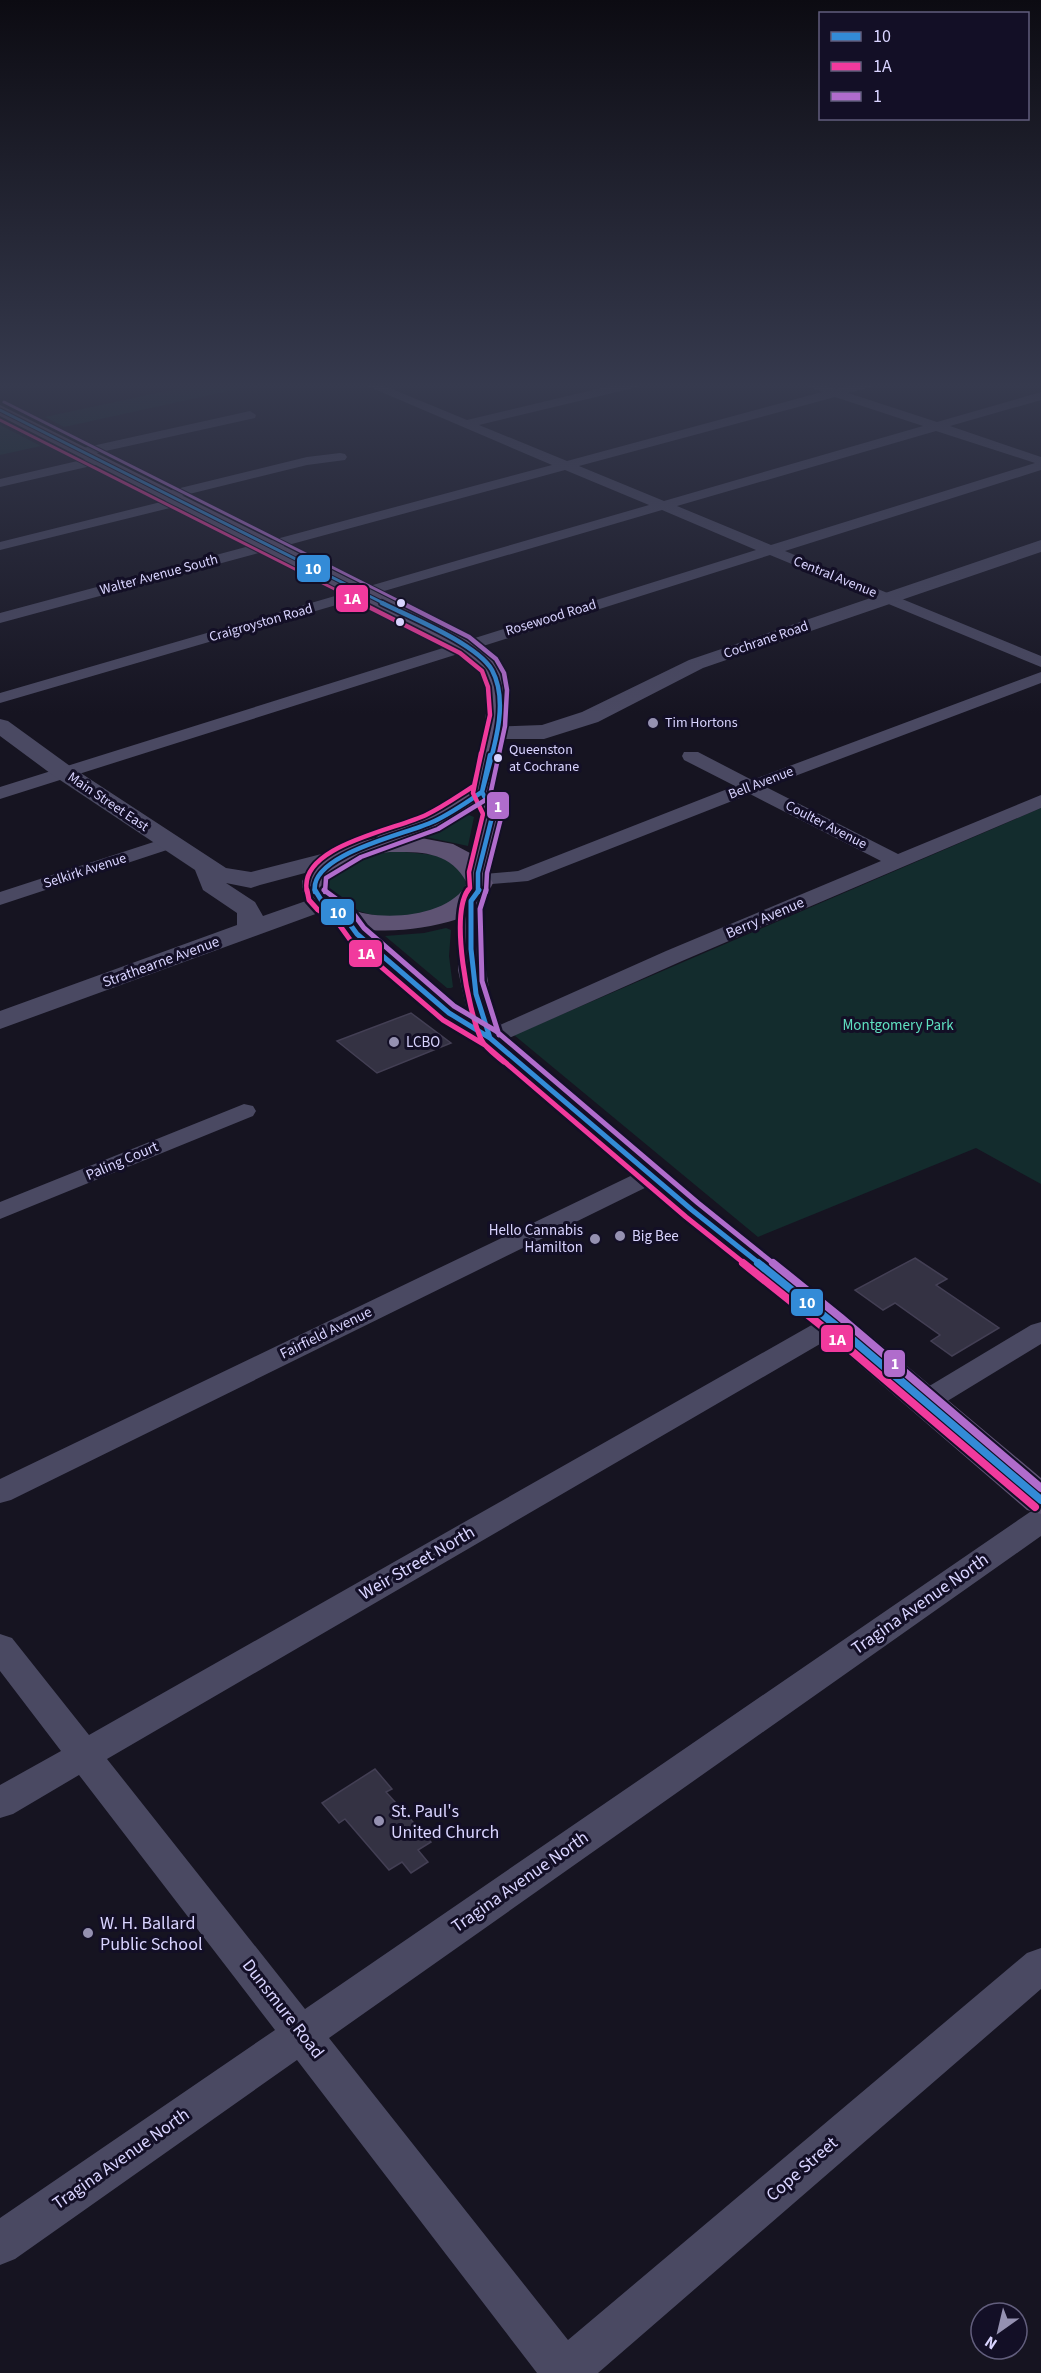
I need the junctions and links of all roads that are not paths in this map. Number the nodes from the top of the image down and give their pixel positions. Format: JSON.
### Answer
{"nodes":[{"id":1,"x":164,"y":493,"type":"edge"},
{"id":2,"x":194,"y":493,"type":"edge"},
{"id":3,"x":463,"y":493,"type":"edge"},
{"id":4,"x":630,"y":493,"type":"edge"},
{"id":5,"x":711,"y":493,"type":"edge"},
{"id":6,"x":954,"y":493,"type":"edge"},
{"id":7,"x":175,"y":498,"type":"junction"},
{"id":8,"x":663,"y":507,"type":"junction"},
{"id":9,"x":270,"y":545,"type":"junction"},
{"id":10,"x":0,"y":546,"type":"edge"},
{"id":11,"x":1041,"y":546,"type":"edge"},
{"id":12,"x":768,"y":550,"type":"junction"},
{"id":13,"x":363,"y":593,"type":"junction"},
{"id":14,"x":888,"y":598,"type":"junction"},
{"id":15,"x":0,"y":618,"type":"edge"},
{"id":16,"x":465,"y":645,"type":"junction"},
{"id":17,"x":1041,"y":662,"type":"edge"},
{"id":18,"x":1041,"y":677,"type":"edge"},
{"id":19,"x":0,"y":698,"type":"edge"},
{"id":20,"x":0,"y":726,"type":"edge"},
{"id":21,"x":494,"y":732,"type":"junction"},
{"id":22,"x":691,"y":756,"type":"dead end"},
{"id":23,"x":62,"y":771,"type":"junction"},
{"id":24,"x":752,"y":786,"type":"junction"},
{"id":25,"x":482,"y":792,"type":"junction"},
{"id":26,"x":0,"y":793,"type":"edge"},
{"id":27,"x":1041,"y":801,"type":"edge"},
{"id":28,"x":169,"y":843,"type":"junction"},
{"id":29,"x":369,"y":847,"type":"junction"},
{"id":30,"x":341,"y":856,"type":"junction"},
{"id":31,"x":898,"y":862,"type":"junction"},
{"id":32,"x":212,"y":870,"type":"junction"},
{"id":33,"x":476,"y":884,"type":"junction"},
{"id":34,"x":0,"y":899,"type":"edge"},
{"id":35,"x":328,"y":905,"type":"junction"},
{"id":36,"x":250,"y":930,"type":"junction"},
{"id":37,"x":0,"y":1021,"type":"edge"},
{"id":38,"x":490,"y":1038,"type":"junction"},
{"id":39,"x":244,"y":1111,"type":"dead end"},
{"id":40,"x":652,"y":1175,"type":"junction"},
{"id":41,"x":0,"y":1211,"type":"edge"},
{"id":42,"x":834,"y":1324,"type":"junction"},
{"id":43,"x":1041,"y":1330,"type":"edge"},
{"id":44,"x":926,"y":1401,"type":"junction"},
{"id":45,"x":0,"y":1492,"type":"edge"},
{"id":46,"x":1041,"y":1500,"type":"edge"},
{"id":47,"x":1041,"y":1520,"type":"edge"},
{"id":48,"x":0,"y":1647,"type":"edge"},
{"id":49,"x":83,"y":1755,"type":"junction"},
{"id":50,"x":0,"y":1803,"type":"edge"},
{"id":51,"x":1041,"y":1965,"type":"edge"},
{"id":52,"x":302,"y":2033,"type":"junction"},
{"id":53,"x":0,"y":2244,"type":"edge"},
{"id":54,"x":564,"y":2373,"type":"edge"}],
"edges":[{"from":1,"to":7,"type":"main road"},
{"from":2,"to":7,"type":"street"},
{"from":3,"to":9,"type":"street","name":"Walter Avenue South"},
{"from":4,"to":8,"type":"street","name":"Central Avenue"},
{"from":5,"to":8,"type":"street","name":"Craigroyston Road"},
{"from":6,"to":12,"type":"street","name":"Rosewood Road"},
{"from":7,"to":9,"type":"main road"},
{"from":7,"to":10,"type":"street"},
{"from":8,"to":12,"type":"street","name":"Central Avenue"},
{"from":8,"to":13,"type":"street","name":"Craigroyston Road"},
{"from":9,"to":13,"type":"main road"},
{"from":9,"to":15,"type":"street","name":"Walter Avenue South"},
{"from":11,"to":14,"type":"street","name":"Cochrane Road"},
{"from":12,"to":14,"type":"street","name":"Central Avenue"},
{"from":12,"to":16,"type":"street","name":"Rosewood Road"},
{"from":13,"to":16,"type":"main road"},
{"from":13,"to":19,"type":"street","name":"Craigroyston Road"},
{"from":14,"to":17,"type":"street","name":"Central Avenue"},
{"from":14,"to":21,"type":"street","name":"Cochrane Road"},
{"from":16,"to":21,"type":"main road"},
{"from":16,"to":23,"type":"street","name":"Rosewood Road"},
{"from":18,"to":24,"type":"street","name":"Bell Avenue"},
{"from":20,"to":23,"type":"street","name":"Main Street East"},
{"from":21,"to":25,"type":"main road"},
{"from":22,"to":24,"type":"street","name":"Coulter Avenue"},
{"from":23,"to":26,"type":"street","name":"Rosewood Road"},
{"from":23,"to":28,"type":"street","name":"Main Street East"},
{"from":24,"to":31,"type":"street","name":"Coulter Avenue"},
{"from":24,"to":33,"type":"street","name":"Bell Avenue"},
{"from":25,"to":29,"type":"main road"},
{"from":25,"to":33,"type":"main road"},
{"from":27,"to":31,"type":"street","name":"Berry Avenue"},
{"from":28,"to":32,"type":"street","name":"Main Street East"},
{"from":28,"to":34,"type":"street","name":"Selkirk Avenue"},
{"from":29,"to":30,"type":"main road"},
{"from":29,"to":33,"type":"main road"},
{"from":30,"to":32,"type":"street","name":"Main Street East"},
{"from":30,"to":35,"type":"main road"},
{"from":31,"to":38,"type":"street","name":"Berry Avenue"},
{"from":32,"to":35,"type":"street","name":"Main Street East"},
{"from":32,"to":36,"type":"street"},
{"from":33,"to":35,"type":"main road"},
{"from":33,"to":38,"type":"main road"},
{"from":35,"to":36,"type":"street","name":"Strathearne Avenue"},
{"from":35,"to":38,"type":"main road"},
{"from":36,"to":37,"type":"street","name":"Strathearne Avenue"},
{"from":38,"to":40,"type":"main road"},
{"from":39,"to":41,"type":"street","name":"Paling Court"},
{"from":40,"to":42,"type":"main road"},
{"from":40,"to":45,"type":"street","name":"Fairfield Avenue"},
{"from":42,"to":44,"type":"main road"},
{"from":42,"to":49,"type":"street","name":"Weir Street North"},
{"from":43,"to":44,"type":"street"},
{"from":44,"to":46,"type":"main road"},
{"from":47,"to":52,"type":"street","name":"Tragina Avenue North"},
{"from":48,"to":49,"type":"street","name":"Dunsmure Road"},
{"from":49,"to":50,"type":"street","name":"Weir Street North"},
{"from":49,"to":52,"type":"street","name":"Dunsmure Road"},
{"from":51,"to":54,"type":"street","name":"Cope Street"},
{"from":52,"to":53,"type":"street","name":"Tragina Avenue North"},
{"from":52,"to":54,"type":"street","name":"Dunsmure Road"}]}
